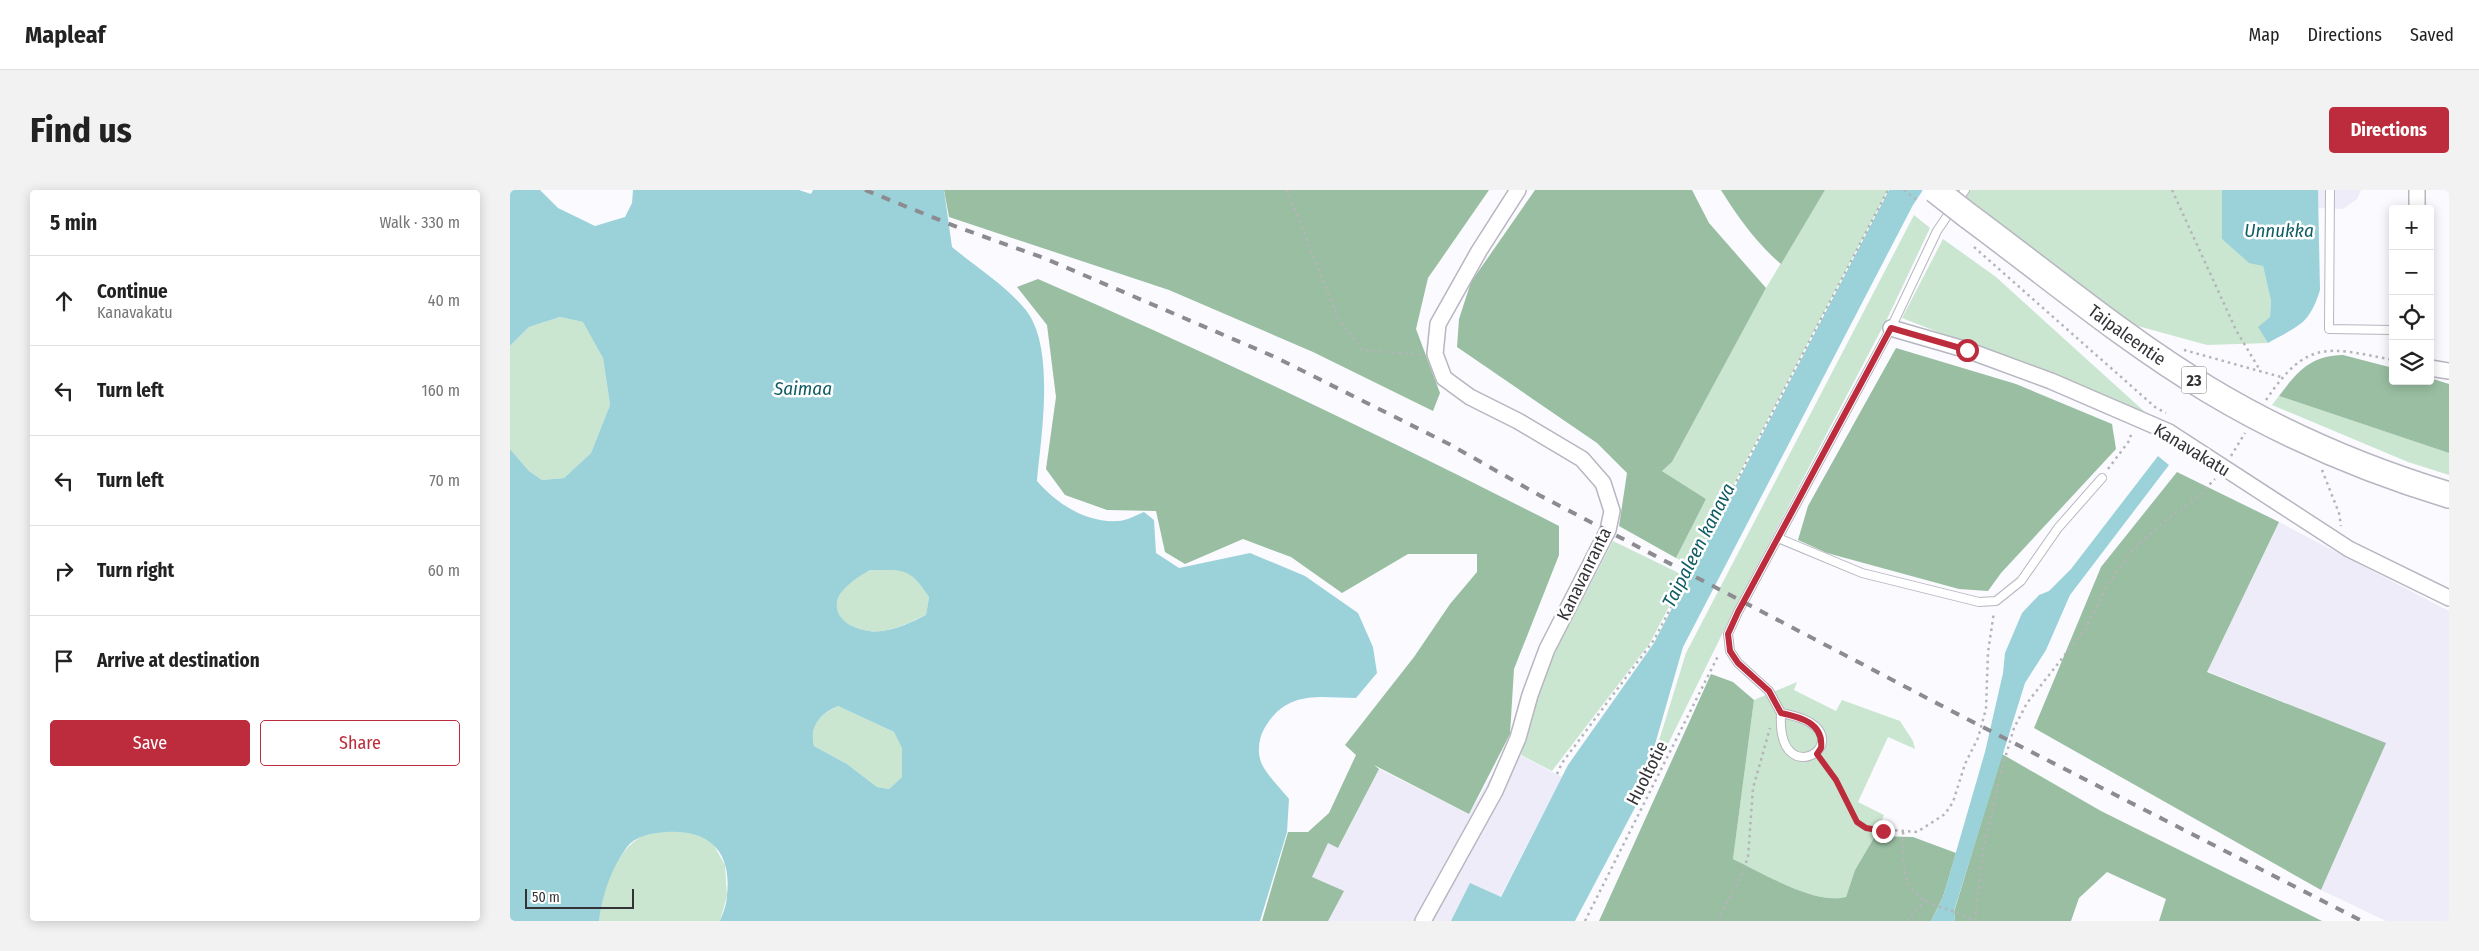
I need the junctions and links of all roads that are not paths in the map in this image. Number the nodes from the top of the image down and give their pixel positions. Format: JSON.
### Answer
{"nodes":[{"id":1,"x":1518,"y":190,"type":"edge"},
{"id":2,"x":1934,"y":190,"type":"edge"},
{"id":3,"x":1965,"y":190,"type":"edge"},
{"id":4,"x":2330,"y":190,"type":"edge"},
{"id":5,"x":2417,"y":190,"type":"edge"},
{"id":6,"x":2417,"y":205,"type":"edge"},
{"id":7,"x":1891,"y":328,"type":"junction"},
{"id":8,"x":2389,"y":330,"type":"edge"},
{"id":9,"x":2434,"y":369,"type":"edge"},
{"id":10,"x":2449,"y":372,"type":"edge"},
{"id":11,"x":2102,"y":478,"type":"road end"},
{"id":12,"x":2449,"y":495,"type":"edge"},
{"id":13,"x":1778,"y":538,"type":"junction"},
{"id":14,"x":2449,"y":598,"type":"edge"},
{"id":15,"x":1781,"y":713,"type":"junction"},
{"id":16,"x":1423,"y":921,"type":"edge"}],
"edges":[{"from":1,"to":16,"type":"street","name":"Kanavanranta"},
{"from":2,"to":12,"type":"highway","name":"Taipaleentie","number":"23","bridge":true},
{"from":3,"to":7,"type":"lane"},
{"from":4,"to":8,"type":"lane"},
{"from":5,"to":6,"type":"street"},
{"from":7,"to":13,"type":"lane"},
{"from":7,"to":14,"type":"street","name":"Kanavakatu"},
{"from":9,"to":10,"type":"street"},
{"from":11,"to":13,"type":"lane"},
{"from":13,"to":15,"type":"lane"},
{"from":15,"to":15,"type":"lane"}]}
